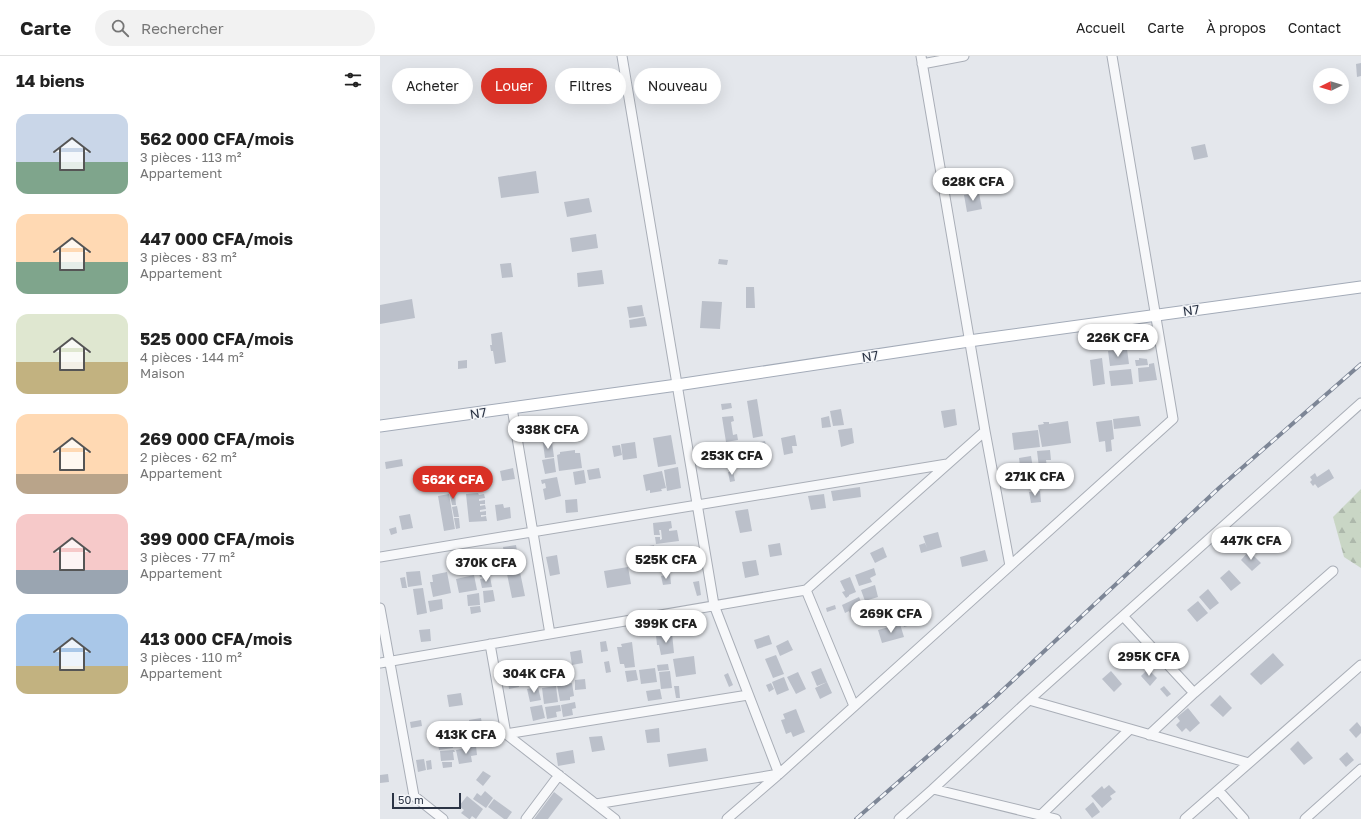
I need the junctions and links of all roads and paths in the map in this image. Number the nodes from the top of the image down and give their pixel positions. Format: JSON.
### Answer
{"nodes":[{"id":1,"x":622,"y":56,"type":"edge"},
{"id":2,"x":964,"y":56,"type":"edge"},
{"id":3,"x":1112,"y":56,"type":"edge"},
{"id":4,"x":922,"y":60,"type":"edge"},
{"id":5,"x":1361,"y":287,"type":"edge"},
{"id":6,"x":1156,"y":315,"type":"junction"},
{"id":7,"x":969,"y":341,"type":"junction"},
{"id":8,"x":677,"y":385,"type":"junction"},
{"id":9,"x":1361,"y":403,"type":"edge"},
{"id":10,"x":512,"y":408,"type":"junction"},
{"id":11,"x":380,"y":426,"type":"edge"},
{"id":12,"x":985,"y":431,"type":"junction"},
{"id":13,"x":948,"y":464,"type":"junction"},
{"id":14,"x":697,"y":505,"type":"junction"},
{"id":15,"x":533,"y":532,"type":"junction"},
{"id":16,"x":380,"y":557,"type":"edge"},
{"id":17,"x":1010,"y":566,"type":"junction"},
{"id":18,"x":1333,"y":571,"type":"dead end"},
{"id":19,"x":806,"y":590,"type":"junction"},
{"id":20,"x":714,"y":606,"type":"junction"},
{"id":21,"x":380,"y":608,"type":"edge"},
{"id":22,"x":1123,"y":616,"type":"junction"},
{"id":23,"x":550,"y":634,"type":"junction"},
{"id":24,"x":490,"y":644,"type":"junction"},
{"id":25,"x":390,"y":661,"type":"junction"},
{"id":26,"x":380,"y":663,"type":"edge"},
{"id":27,"x":1361,"y":665,"type":"edge"},
{"id":28,"x":1194,"y":693,"type":"junction"},
{"id":29,"x":748,"y":695,"type":"junction"},
{"id":30,"x":1029,"y":700,"type":"junction"},
{"id":31,"x":854,"y":706,"type":"junction"},
{"id":32,"x":1130,"y":729,"type":"junction"},
{"id":33,"x":506,"y":734,"type":"junction"},
{"id":34,"x":1149,"y":735,"type":"junction"},
{"id":35,"x":1249,"y":763,"type":"junction"},
{"id":36,"x":1361,"y":769,"type":"edge"},
{"id":37,"x":779,"y":774,"type":"junction"},
{"id":38,"x":559,"y":775,"type":"junction"},
{"id":39,"x":933,"y":789,"type":"junction"},
{"id":40,"x":1218,"y":790,"type":"junction"},
{"id":41,"x":596,"y":804,"type":"junction"},
{"id":42,"x":1041,"y":815,"type":"junction"},
{"id":43,"x":443,"y":819,"type":"edge"},
{"id":44,"x":526,"y":819,"type":"edge"},
{"id":45,"x":614,"y":819,"type":"edge"},
{"id":46,"x":727,"y":819,"type":"edge"},
{"id":47,"x":899,"y":819,"type":"edge"},
{"id":48,"x":1055,"y":819,"type":"edge"},
{"id":49,"x":1185,"y":819,"type":"edge"},
{"id":50,"x":1244,"y":819,"type":"edge"},
{"id":51,"x":1305,"y":819,"type":"edge"}],
"edges":[{"from":1,"to":8,"type":"street"},
{"from":2,"to":4,"type":"street"},
{"from":3,"to":6,"type":"street"},
{"from":4,"to":7,"type":"street"},
{"from":5,"to":6,"type":"main road","name":"N7"},
{"from":6,"to":7,"type":"main road","name":"N7"},
{"from":6,"to":17,"type":"street"},
{"from":7,"to":8,"type":"main road","name":"N7"},
{"from":7,"to":12,"type":"street"},
{"from":8,"to":10,"type":"main road","name":"N7"},
{"from":8,"to":14,"type":"street"},
{"from":9,"to":22,"type":"street"},
{"from":10,"to":11,"type":"main road","name":"N7"},
{"from":10,"to":15,"type":"street"},
{"from":12,"to":13,"type":"street"},
{"from":12,"to":17,"type":"street"},
{"from":13,"to":14,"type":"street"},
{"from":13,"to":19,"type":"street"},
{"from":14,"to":15,"type":"street"},
{"from":14,"to":20,"type":"street"},
{"from":15,"to":16,"type":"street"},
{"from":15,"to":23,"type":"street"},
{"from":17,"to":31,"type":"street"},
{"from":18,"to":28,"type":"street"},
{"from":19,"to":20,"type":"street"},
{"from":19,"to":31,"type":"street"},
{"from":20,"to":23,"type":"street"},
{"from":20,"to":29,"type":"street"},
{"from":21,"to":25,"type":"street"},
{"from":22,"to":28,"type":"street"},
{"from":22,"to":30,"type":"street"},
{"from":23,"to":24,"type":"street"},
{"from":24,"to":25,"type":"street"},
{"from":24,"to":33,"type":"street"},
{"from":25,"to":26,"type":"street"},
{"from":25,"to":43,"type":"street"},
{"from":27,"to":35,"type":"street"},
{"from":28,"to":34,"type":"street"},
{"from":29,"to":33,"type":"street"},
{"from":29,"to":37,"type":"street"},
{"from":30,"to":32,"type":"street"},
{"from":30,"to":39,"type":"street"},
{"from":31,"to":37,"type":"street"},
{"from":32,"to":34,"type":"street"},
{"from":32,"to":42,"type":"street"},
{"from":33,"to":38,"type":"street"},
{"from":34,"to":35,"type":"street"},
{"from":35,"to":40,"type":"street"},
{"from":36,"to":51,"type":"street"},
{"from":37,"to":41,"type":"street"},
{"from":37,"to":46,"type":"street"},
{"from":38,"to":41,"type":"street"},
{"from":38,"to":44,"type":"street"},
{"from":39,"to":42,"type":"street"},
{"from":39,"to":47,"type":"street"},
{"from":40,"to":49,"type":"street"},
{"from":40,"to":50,"type":"street"},
{"from":41,"to":45,"type":"street"},
{"from":42,"to":48,"type":"street"}]}
